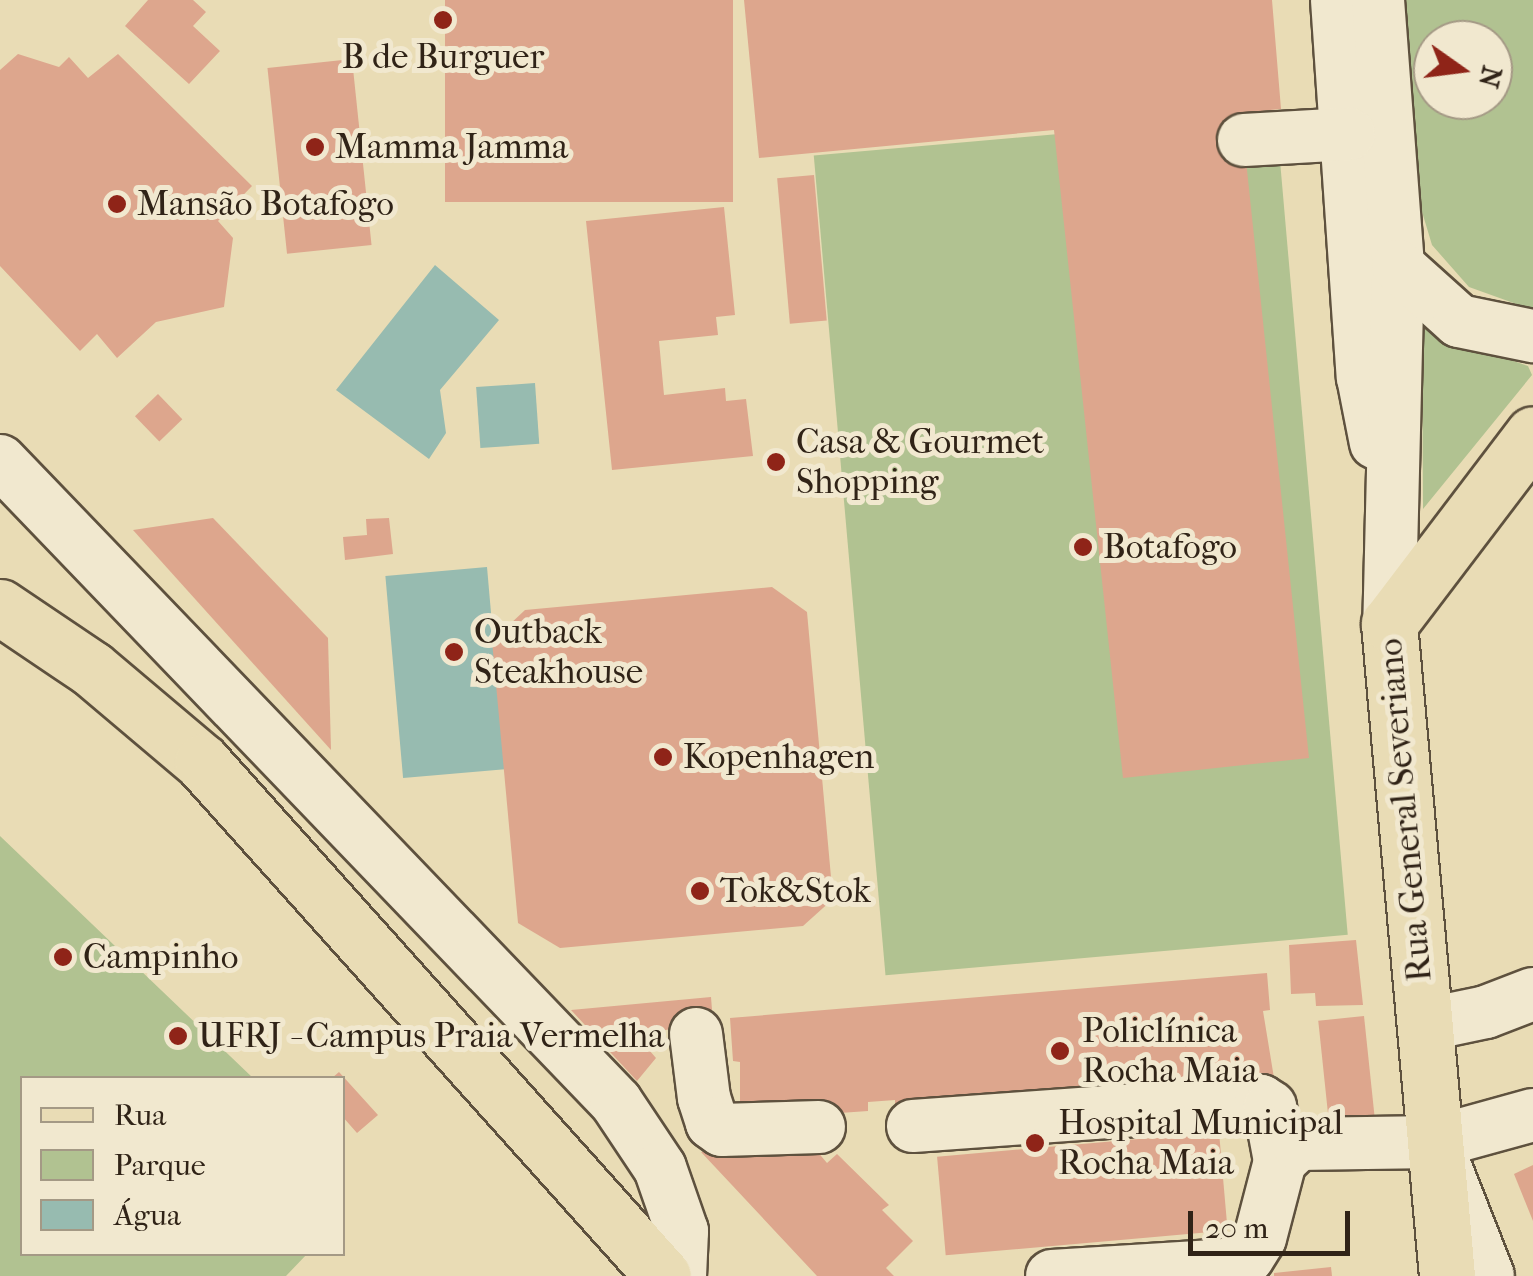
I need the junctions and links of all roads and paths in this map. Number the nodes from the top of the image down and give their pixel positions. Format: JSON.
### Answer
{"nodes":[{"id":1,"x":1337,"y":0,"type":"edge"},
{"id":2,"x":1378,"y":0,"type":"edge"},
{"id":3,"x":1350,"y":134,"type":"junction"},
{"id":4,"x":1244,"y":140,"type":"dead end"},
{"id":5,"x":1398,"y":266,"type":"junction"},
{"id":6,"x":1533,"y":336,"type":"edge"},
{"id":7,"x":1533,"y":434,"type":"edge"},
{"id":8,"x":0,"y":461,"type":"edge"},
{"id":9,"x":1389,"y":477,"type":"junction"},
{"id":10,"x":0,"y":607,"type":"edge"},
{"id":11,"x":1389,"y":624,"type":"junction"},
{"id":12,"x":0,"y":635,"type":"edge"},
{"id":13,"x":92,"y":669,"type":"junction"},
{"id":14,"x":252,"y":718,"type":"junction"},
{"id":15,"x":202,"y":762,"type":"junction"},
{"id":16,"x":1533,"y":994,"type":"edge"},
{"id":17,"x":1424,"y":1025,"type":"junction"},
{"id":18,"x":696,"y":1034,"type":"dead end"},
{"id":19,"x":704,"y":1098,"type":"junction"},
{"id":20,"x":1533,"y":1115,"type":"edge"},
{"id":21,"x":913,"y":1126,"type":"dead end"},
{"id":22,"x":819,"y":1127,"type":"dead end"},
{"id":23,"x":643,"y":1142,"type":"junction"},
{"id":24,"x":1435,"y":1142,"type":"junction"},
{"id":25,"x":1280,"y":1162,"type":"junction"},
{"id":26,"x":662,"y":1276,"type":"edge"},
{"id":27,"x":680,"y":1276,"type":"edge"},
{"id":28,"x":1052,"y":1276,"type":"edge"},
{"id":29,"x":1448,"y":1276,"type":"edge"},
{"id":30,"x":1488,"y":1276,"type":"edge"}],
"edges":[{"from":1,"to":3,"type":"street","name":"Rua General Severiano"},
{"from":2,"to":5,"type":"street","name":"Rua General Severiano"},
{"from":3,"to":4,"type":"street"},
{"from":3,"to":9,"type":"street","name":"Rua General Severiano"},
{"from":5,"to":6,"type":"street"},
{"from":5,"to":9,"type":"street","name":"Rua General Severiano"},
{"from":7,"to":11,"type":"main road"},
{"from":8,"to":14,"type":"street"},
{"from":9,"to":11,"type":"street","name":"Rua General Severiano"},
{"from":10,"to":13,"type":"main road"},
{"from":11,"to":17,"type":"main road","name":"Rua General Severiano"},
{"from":12,"to":13,"type":"street"},
{"from":13,"to":15,"type":"main road"},
{"from":14,"to":15,"type":"street"},
{"from":14,"to":23,"type":"street"},
{"from":15,"to":26,"type":"main road"},
{"from":16,"to":17,"type":"street"},
{"from":17,"to":24,"type":"main road","name":"Rua General Severiano"},
{"from":18,"to":19,"type":"street"},
{"from":19,"to":22,"type":"street"},
{"from":19,"to":23,"type":"street"},
{"from":20,"to":24,"type":"street"},
{"from":21,"to":25,"type":"street"},
{"from":23,"to":27,"type":"street"},
{"from":24,"to":25,"type":"street"},
{"from":24,"to":29,"type":"main road","name":"Rua General Severiano"},
{"from":24,"to":30,"type":"street","name":"Rua General Severiano"},
{"from":25,"to":28,"type":"street"}]}
